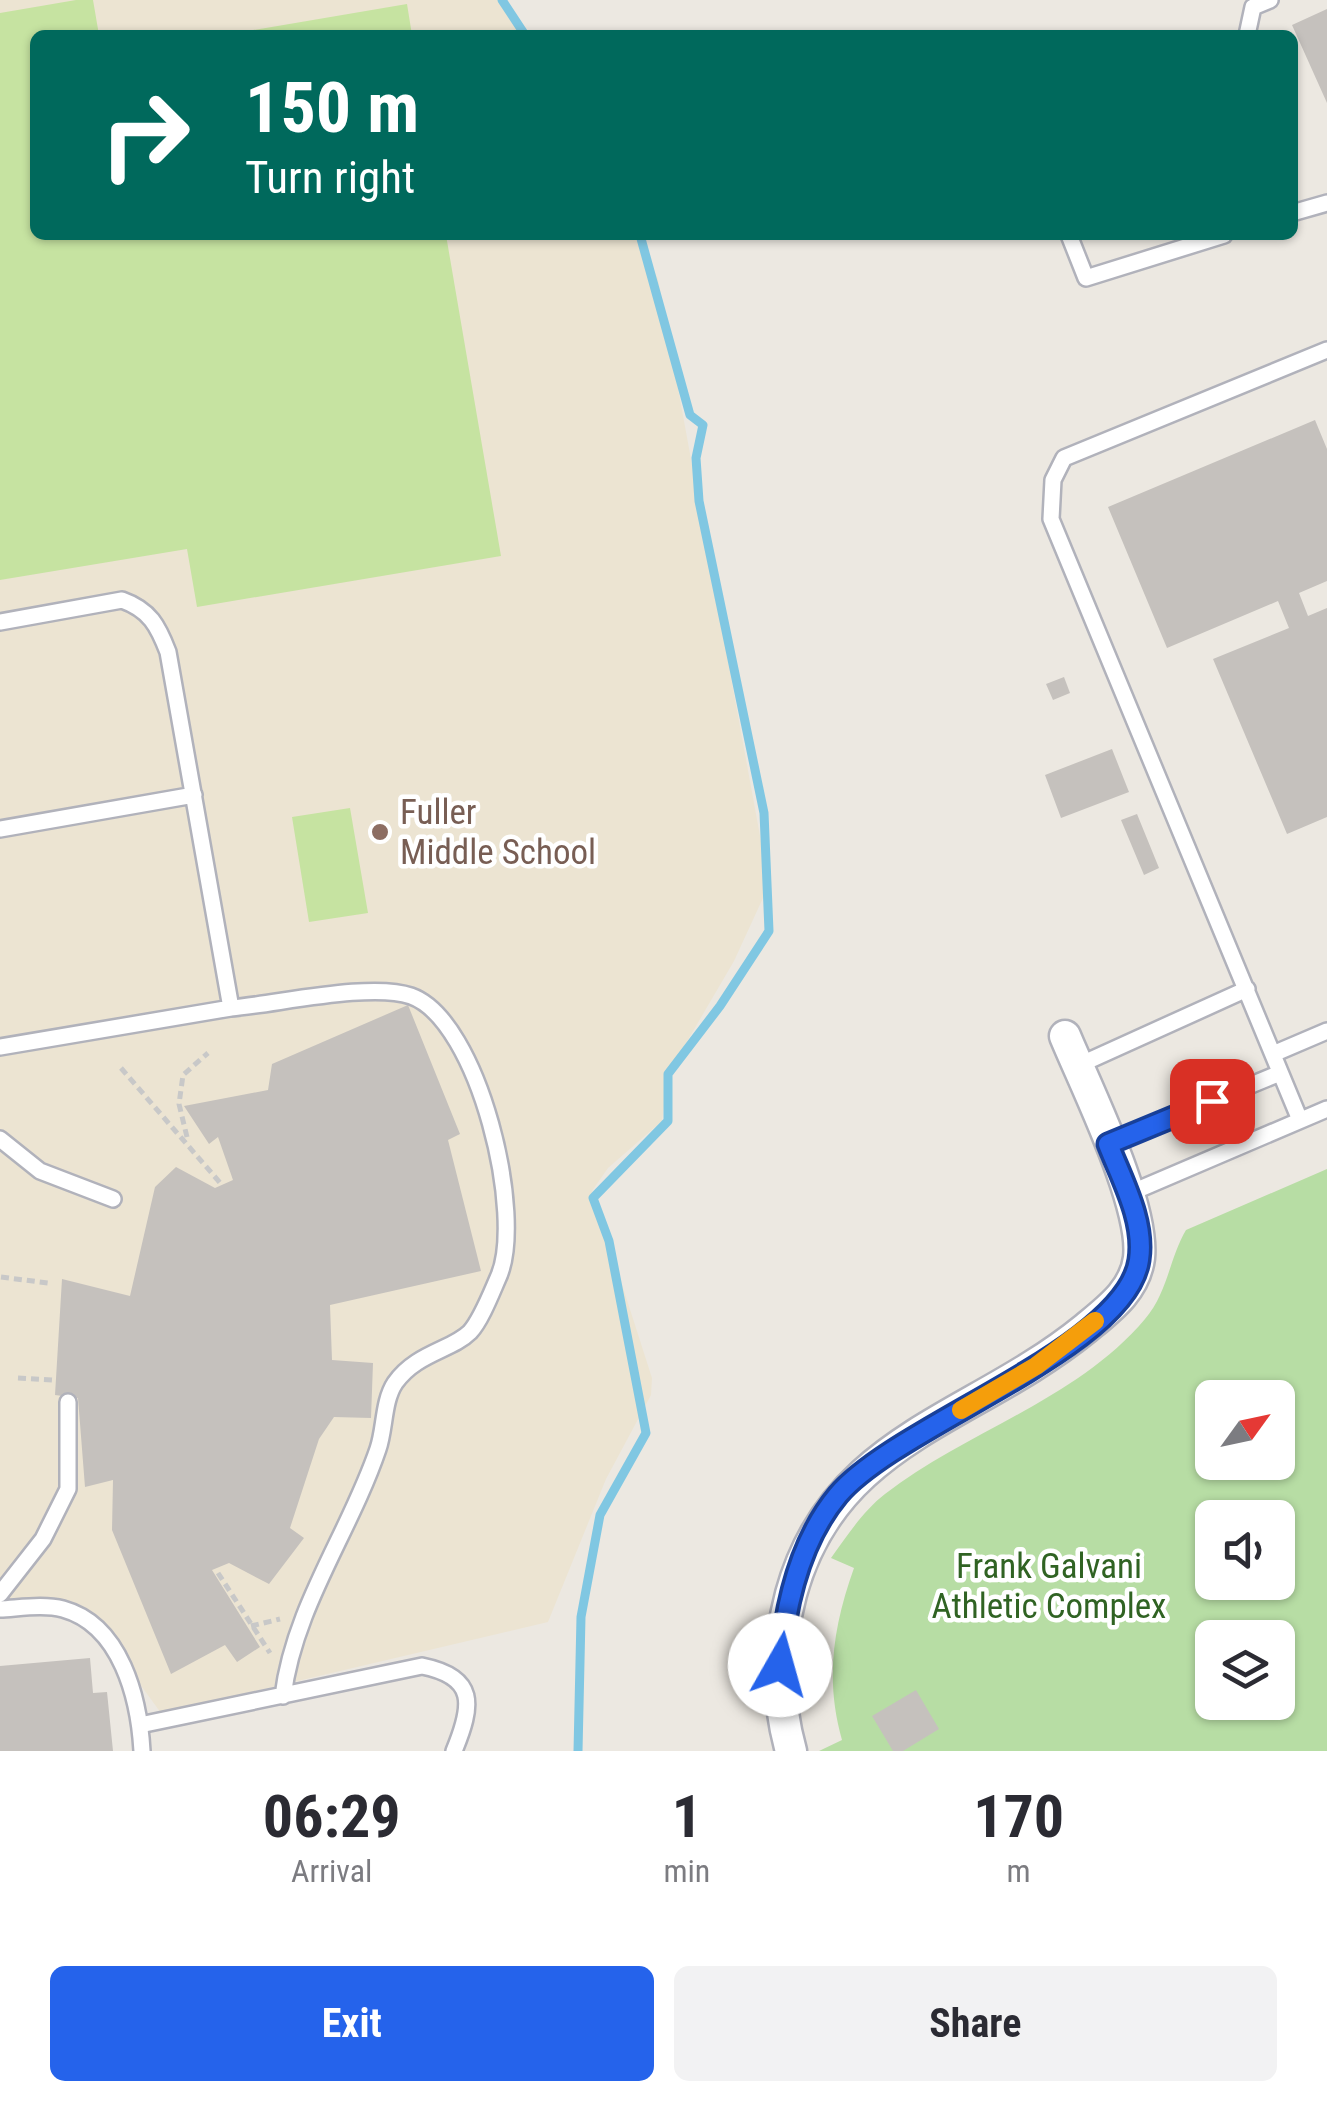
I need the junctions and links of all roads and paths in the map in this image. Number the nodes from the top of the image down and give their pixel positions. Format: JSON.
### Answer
{"nodes":[{"id":1,"x":1270,"y":0,"type":"edge"},
{"id":2,"x":1248,"y":30,"type":"edge"},
{"id":3,"x":1327,"y":203,"type":"edge"},
{"id":4,"x":1298,"y":212,"type":"edge"},
{"id":5,"x":1071,"y":240,"type":"edge"},
{"id":6,"x":1208,"y":240,"type":"edge"},
{"id":7,"x":1327,"y":350,"type":"edge"},
{"id":8,"x":0,"y":622,"type":"edge"},
{"id":9,"x":194,"y":795,"type":"junction"},
{"id":10,"x":0,"y":829,"type":"edge"},
{"id":11,"x":1246,"y":990,"type":"junction"},
{"id":12,"x":231,"y":1008,"type":"junction"},
{"id":13,"x":1327,"y":1031,"type":"edge"},
{"id":14,"x":1065,"y":1036,"type":"dead end"},
{"id":15,"x":0,"y":1048,"type":"edge"},
{"id":16,"x":208,"y":1053,"type":"dead end"},
{"id":17,"x":1273,"y":1054,"type":"junction"},
{"id":18,"x":1077,"y":1066,"type":"junction"},
{"id":19,"x":121,"y":1068,"type":"dead end"},
{"id":20,"x":1280,"y":1073,"type":"junction"},
{"id":21,"x":1327,"y":1109,"type":"edge"},
{"id":22,"x":1300,"y":1120,"type":"junction"},
{"id":23,"x":0,"y":1139,"type":"edge"},
{"id":24,"x":188,"y":1142,"type":"junction"},
{"id":25,"x":1108,"y":1144,"type":"junction"},
{"id":26,"x":222,"y":1185,"type":"dead end"},
{"id":27,"x":1128,"y":1194,"type":"junction"},
{"id":28,"x":113,"y":1199,"type":"dead end"},
{"id":29,"x":1,"y":1277,"type":"edge"},
{"id":30,"x":48,"y":1283,"type":"dead end"},
{"id":31,"x":18,"y":1378,"type":"dead end"},
{"id":32,"x":54,"y":1380,"type":"dead end"},
{"id":33,"x":68,"y":1402,"type":"dead end"},
{"id":34,"x":218,"y":1573,"type":"dead end"},
{"id":35,"x":0,"y":1594,"type":"edge"},
{"id":36,"x":0,"y":1609,"type":"edge"},
{"id":37,"x":287,"y":1668,"type":"junction"},
{"id":38,"x":284,"y":1696,"type":"junction"},
{"id":39,"x":140,"y":1725,"type":"junction"},
{"id":40,"x":142,"y":1751,"type":"edge"},
{"id":41,"x":454,"y":1751,"type":"edge"},
{"id":42,"x":791,"y":1751,"type":"edge"}],
"edges":[{"from":1,"to":2,"type":"lane"},
{"from":3,"to":4,"type":"lane"},
{"from":5,"to":6,"type":"lane"},
{"from":7,"to":11,"type":"lane"},
{"from":8,"to":9,"type":"lane"},
{"from":9,"to":10,"type":"lane"},
{"from":9,"to":12,"type":"lane"},
{"from":11,"to":17,"type":"lane"},
{"from":11,"to":18,"type":"lane"},
{"from":12,"to":15,"type":"lane"},
{"from":12,"to":37,"type":"lane"},
{"from":13,"to":17,"type":"lane"},
{"from":14,"to":18,"type":"street"},
{"from":16,"to":24,"type":"path"},
{"from":17,"to":20,"type":"lane"},
{"from":18,"to":25,"type":"street"},
{"from":19,"to":24,"type":"path"},
{"from":20,"to":22,"type":"lane"},
{"from":20,"to":25,"type":"lane"},
{"from":21,"to":22,"type":"lane"},
{"from":22,"to":27,"type":"lane"},
{"from":23,"to":28,"type":"lane"},
{"from":24,"to":26,"type":"path"},
{"from":25,"to":27,"type":"street"},
{"from":27,"to":42,"type":"street"},
{"from":29,"to":30,"type":"path"},
{"from":31,"to":32,"type":"path"},
{"from":33,"to":35,"type":"lane"},
{"from":34,"to":37,"type":"path"},
{"from":36,"to":39,"type":"lane"},
{"from":37,"to":38,"type":"lane"},
{"from":38,"to":39,"type":"lane"},
{"from":38,"to":41,"type":"lane"},
{"from":39,"to":40,"type":"lane"}]}
